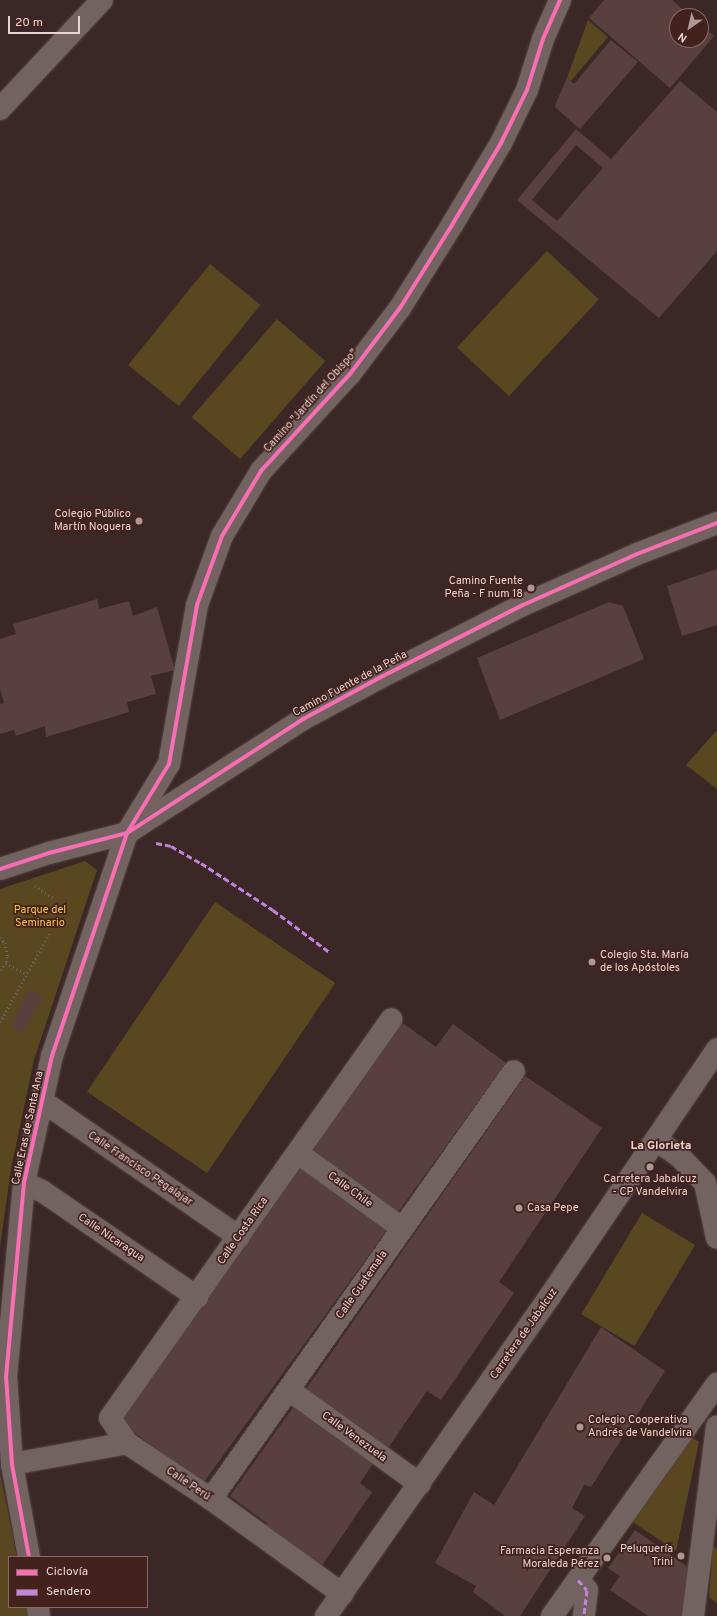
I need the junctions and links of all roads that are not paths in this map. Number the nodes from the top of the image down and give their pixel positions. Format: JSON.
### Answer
{"nodes":[{"id":1,"x":102,"y":0,"type":"edge"},
{"id":2,"x":560,"y":0,"type":"edge"},
{"id":3,"x":0,"y":109,"type":"edge"},
{"id":4,"x":717,"y":523,"type":"edge"},
{"id":5,"x":127,"y":833,"type":"junction"},
{"id":6,"x":0,"y":869,"type":"edge"},
{"id":7,"x":391,"y":1019,"type":"dead end"},
{"id":8,"x":717,"y":1049,"type":"edge"},
{"id":9,"x":514,"y":1071,"type":"dead end"},
{"id":10,"x":42,"y":1101,"type":"junction"},
{"id":11,"x":656,"y":1140,"type":"junction"},
{"id":12,"x":298,"y":1153,"type":"junction"},
{"id":13,"x":24,"y":1183,"type":"junction"},
{"id":14,"x":402,"y":1228,"type":"junction"},
{"id":15,"x":239,"y":1237,"type":"junction"},
{"id":16,"x":717,"y":1238,"type":"edge"},
{"id":17,"x":197,"y":1297,"type":"junction"},
{"id":18,"x":717,"y":1384,"type":"edge"},
{"id":19,"x":289,"y":1390,"type":"junction"},
{"id":20,"x":717,"y":1427,"type":"edge"},
{"id":21,"x":127,"y":1443,"type":"junction"},
{"id":22,"x":12,"y":1464,"type":"junction"},
{"id":23,"x":420,"y":1484,"type":"junction"},
{"id":24,"x":211,"y":1499,"type":"junction"},
{"id":25,"x":29,"y":1556,"type":"edge"},
{"id":26,"x":578,"y":1580,"type":"junction"},
{"id":27,"x":342,"y":1594,"type":"junction"},
{"id":28,"x":326,"y":1616,"type":"edge"},
{"id":29,"x":552,"y":1616,"type":"edge"},
{"id":30,"x":584,"y":1616,"type":"edge"},
{"id":31,"x":693,"y":1616,"type":"edge"}],
"edges":[{"from":1,"to":3,"type":"street"},
{"from":2,"to":5,"type":"street","name":"Camino \"Jardín del Obispo\""},
{"from":4,"to":5,"type":"street","name":"Camino Fuente de la Peña"},
{"from":5,"to":6,"type":"street","name":"Camino Fuente de la Peña"},
{"from":5,"to":10,"type":"street","name":"Calle Eras de Santa Ana"},
{"from":7,"to":12,"type":"street","name":"Calle Costa Rica"},
{"from":8,"to":11,"type":"street","name":"Carretera de Jabalcuz"},
{"from":9,"to":14,"type":"street","name":"Calle Guatemala"},
{"from":10,"to":13,"type":"street","name":"Calle Eras de Santa Ana"},
{"from":10,"to":15,"type":"street","name":"Calle Francisco Pegalajar"},
{"from":11,"to":16,"type":"street"},
{"from":11,"to":23,"type":"street","name":"Carretera de Jabalcuz"},
{"from":12,"to":14,"type":"street","name":"Calle Chile"},
{"from":12,"to":15,"type":"street","name":"Calle Costa Rica"},
{"from":13,"to":17,"type":"street","name":"Calle Nicaragua"},
{"from":13,"to":22,"type":"street","name":"Calle Eras de Santa Ana"},
{"from":14,"to":19,"type":"street","name":"Calle Guatemala"},
{"from":15,"to":17,"type":"street","name":"Calle Costa Rica"},
{"from":17,"to":21,"type":"street","name":"Calle Costa Rica"},
{"from":18,"to":26,"type":"street"},
{"from":19,"to":23,"type":"street","name":"Calle Venezuela"},
{"from":19,"to":24,"type":"street","name":"Calle Guatemala"},
{"from":20,"to":31,"type":"street"},
{"from":21,"to":22,"type":"street"},
{"from":21,"to":24,"type":"street","name":"Calle Perú"},
{"from":22,"to":25,"type":"street","name":"Calle Eras de Santa Ana"},
{"from":23,"to":27,"type":"street","name":"Carretera de Jabalcuz"},
{"from":24,"to":27,"type":"street","name":"Calle Perú"},
{"from":26,"to":29,"type":"street"},
{"from":26,"to":30,"type":"street"},
{"from":27,"to":28,"type":"street","name":"Carretera de Jabalcuz"}]}
